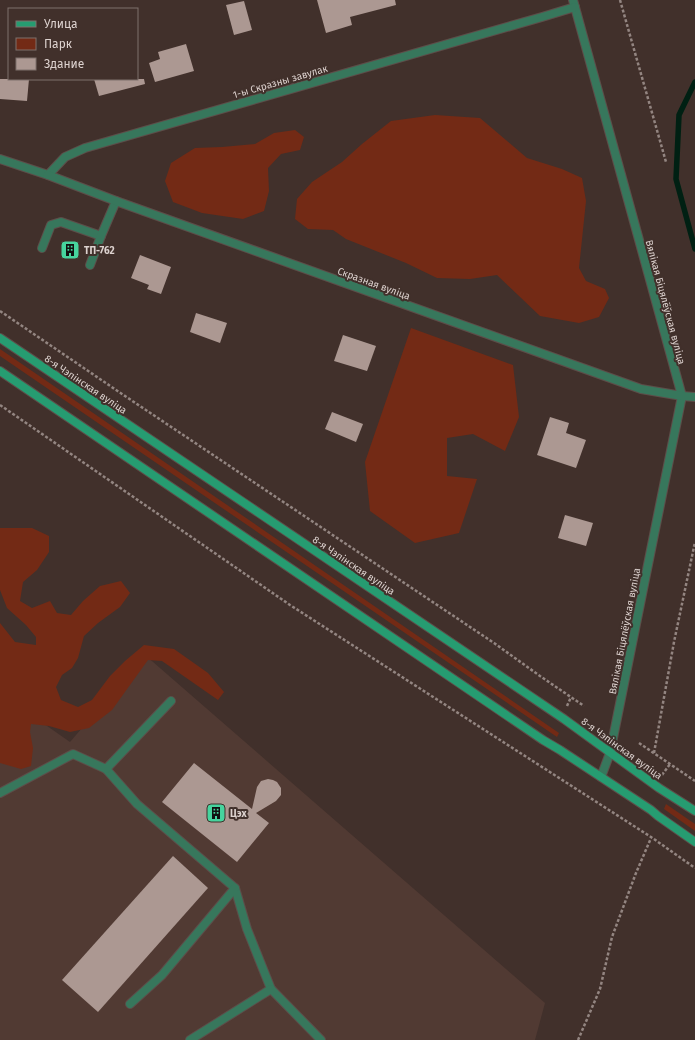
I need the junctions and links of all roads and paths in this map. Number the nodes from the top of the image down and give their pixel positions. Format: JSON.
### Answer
{"nodes":[{"id":1,"x":620,"y":0,"type":"edge"},
{"id":2,"x":574,"y":3,"type":"edge"},
{"id":3,"x":0,"y":159,"type":"edge"},
{"id":4,"x":666,"y":162,"type":"dead end"},
{"id":5,"x":48,"y":175,"type":"junction"},
{"id":6,"x":116,"y":201,"type":"junction"},
{"id":7,"x":101,"y":236,"type":"junction"},
{"id":8,"x":42,"y":248,"type":"dead end"},
{"id":9,"x":90,"y":265,"type":"dead end"},
{"id":10,"x":0,"y":311,"type":"edge"},
{"id":11,"x":0,"y":338,"type":"edge"},
{"id":12,"x":0,"y":372,"type":"edge"},
{"id":13,"x":682,"y":396,"type":"junction"},
{"id":14,"x":695,"y":397,"type":"edge"},
{"id":15,"x":0,"y":405,"type":"edge"},
{"id":16,"x":695,"y":542,"type":"edge"},
{"id":17,"x":571,"y":697,"type":"junction"},
{"id":18,"x":171,"y":701,"type":"dead end"},
{"id":19,"x":584,"y":706,"type":"dead end"},
{"id":20,"x":566,"y":708,"type":"dead end"},
{"id":21,"x":639,"y":743,"type":"dead end"},
{"id":22,"x":610,"y":753,"type":"junction"},
{"id":23,"x":654,"y":753,"type":"junction"},
{"id":24,"x":670,"y":764,"type":"junction"},
{"id":25,"x":106,"y":769,"type":"junction"},
{"id":26,"x":601,"y":777,"type":"junction"},
{"id":27,"x":660,"y":777,"type":"dead end"},
{"id":28,"x":695,"y":781,"type":"edge"},
{"id":29,"x":0,"y":793,"type":"edge"},
{"id":30,"x":695,"y":811,"type":"edge"},
{"id":31,"x":651,"y":838,"type":"junction"},
{"id":32,"x":695,"y":842,"type":"edge"},
{"id":33,"x":695,"y":868,"type":"edge"},
{"id":34,"x":235,"y":888,"type":"junction"},
{"id":35,"x":272,"y":989,"type":"junction"},
{"id":36,"x":130,"y":1004,"type":"dead end"},
{"id":37,"x":190,"y":1040,"type":"edge"},
{"id":38,"x":320,"y":1040,"type":"edge"},
{"id":39,"x":578,"y":1040,"type":"edge"}],
"edges":[{"from":1,"to":4,"type":"path"},
{"from":2,"to":5,"type":"street","name":"1-ы Скразны завулак"},
{"from":2,"to":13,"type":"street","name":"Вялікая Біцялёўская вуліца"},
{"from":3,"to":5,"type":"street"},
{"from":5,"to":6,"type":"street","name":"Скразная вуліца"},
{"from":6,"to":7,"type":"street"},
{"from":6,"to":13,"type":"street","name":"Скразная вуліца"},
{"from":7,"to":8,"type":"street"},
{"from":7,"to":9,"type":"street"},
{"from":10,"to":17,"type":"path"},
{"from":11,"to":22,"type":"main road","name":"8-я Чэпінская вуліца"},
{"from":12,"to":26,"type":"main road"},
{"from":13,"to":14,"type":"street","name":"Скразная вуліца"},
{"from":13,"to":22,"type":"street","name":"Вялікая Біцялёўская вуліца"},
{"from":15,"to":31,"type":"path"},
{"from":16,"to":23,"type":"path"},
{"from":17,"to":19,"type":"path"},
{"from":17,"to":20,"type":"path"},
{"from":18,"to":25,"type":"street"},
{"from":21,"to":23,"type":"path"},
{"from":22,"to":26,"type":"street","name":"Вялікая Біцялёўская вуліца"},
{"from":22,"to":30,"type":"main road","name":"8-я Чэпінская вуліца"},
{"from":23,"to":24,"type":"path"},
{"from":24,"to":27,"type":"path"},
{"from":24,"to":28,"type":"path"},
{"from":25,"to":29,"type":"street"},
{"from":25,"to":34,"type":"street"},
{"from":26,"to":32,"type":"main road"},
{"from":31,"to":33,"type":"path"},
{"from":31,"to":39,"type":"path"},
{"from":34,"to":35,"type":"street"},
{"from":34,"to":36,"type":"street"},
{"from":35,"to":37,"type":"street"},
{"from":35,"to":38,"type":"street"}]}
